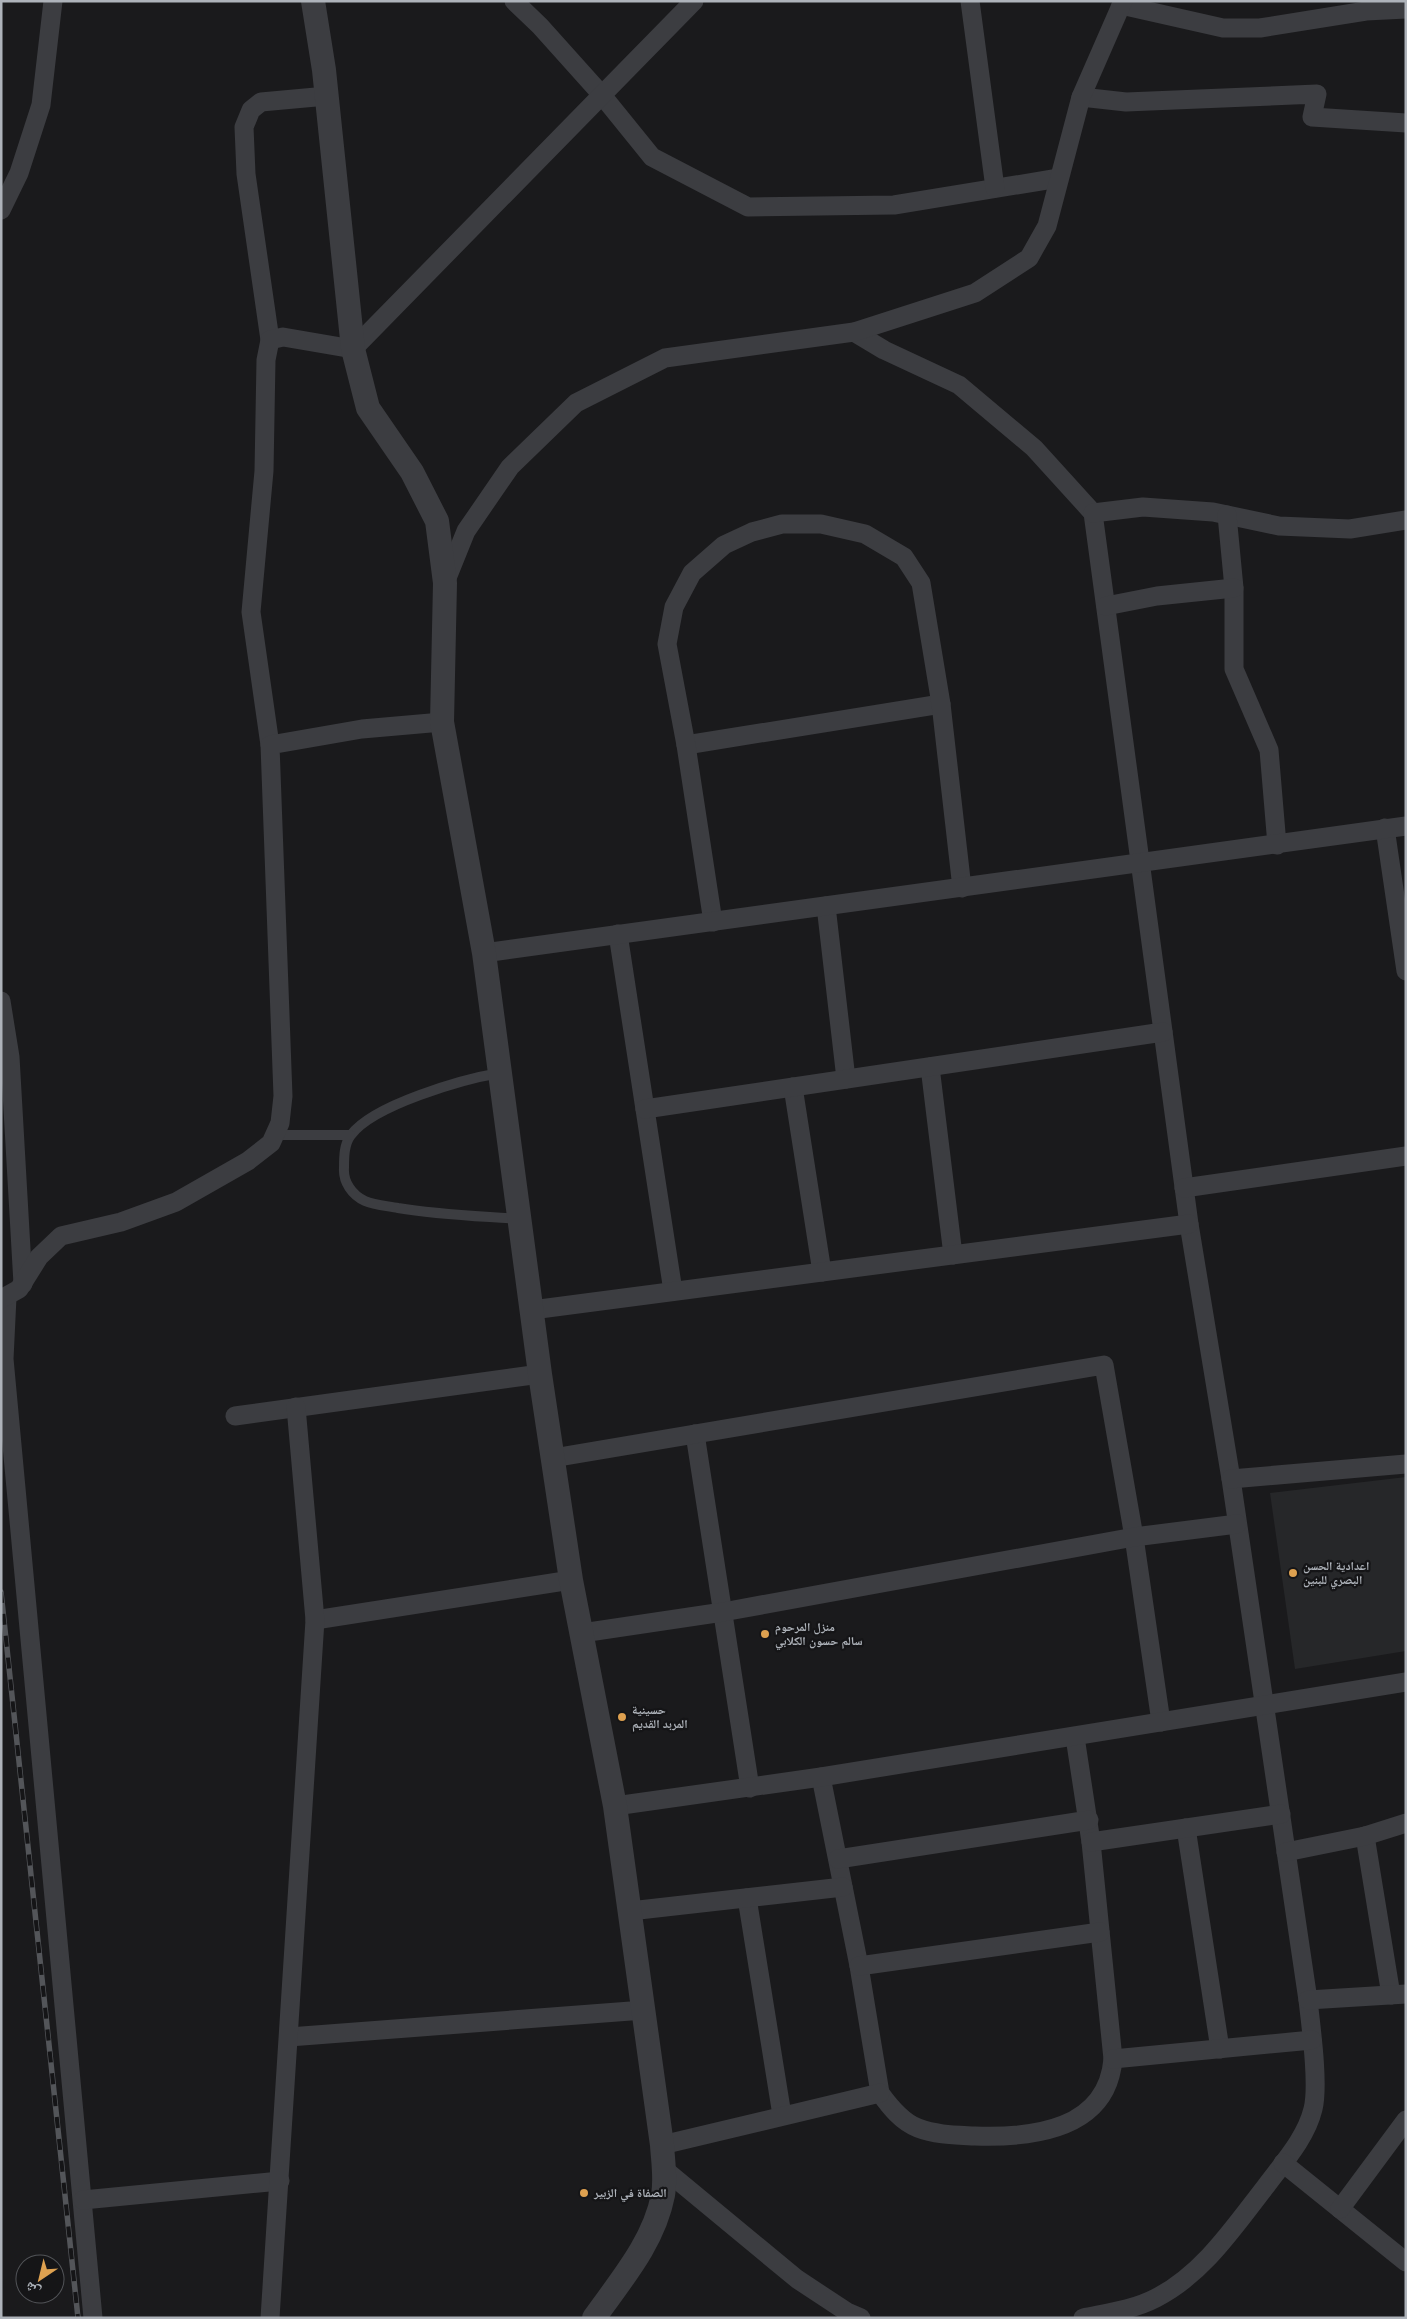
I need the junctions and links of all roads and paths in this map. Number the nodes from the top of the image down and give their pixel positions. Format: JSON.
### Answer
{"nodes":[{"id":1,"x":53,"y":1,"type":"edge"},
{"id":2,"x":313,"y":1,"type":"edge"},
{"id":3,"x":514,"y":1,"type":"edge"},
{"id":4,"x":694,"y":1,"type":"edge"},
{"id":5,"x":970,"y":1,"type":"edge"},
{"id":6,"x":1122,"y":3,"type":"edge"},
{"id":7,"x":1406,"y":9,"type":"edge"},
{"id":8,"x":601,"y":94,"type":"junction"},
{"id":9,"x":327,"y":96,"type":"junction"},
{"id":10,"x":1082,"y":96,"type":"junction"},
{"id":11,"x":1406,"y":123,"type":"edge"},
{"id":12,"x":1058,"y":178,"type":"junction"},
{"id":13,"x":995,"y":188,"type":"junction"},
{"id":14,"x":1,"y":210,"type":"edge"},
{"id":15,"x":854,"y":332,"type":"junction"},
{"id":16,"x":270,"y":340,"type":"junction"},
{"id":17,"x":353,"y":348,"type":"junction"},
{"id":18,"x":1093,"y":513,"type":"junction"},
{"id":19,"x":1227,"y":514,"type":"junction"},
{"id":20,"x":1406,"y":520,"type":"edge"},
{"id":21,"x":445,"y":583,"type":"junction"},
{"id":22,"x":1234,"y":588,"type":"junction"},
{"id":23,"x":1106,"y":606,"type":"junction"},
{"id":24,"x":942,"y":704,"type":"junction"},
{"id":25,"x":442,"y":722,"type":"junction"},
{"id":26,"x":270,"y":745,"type":"junction"},
{"id":27,"x":686,"y":745,"type":"junction"},
{"id":28,"x":1406,"y":826,"type":"edge"},
{"id":29,"x":1385,"y":828,"type":"junction"},
{"id":30,"x":1277,"y":845,"type":"junction"},
{"id":31,"x":1140,"y":864,"type":"junction"},
{"id":32,"x":962,"y":888,"type":"junction"},
{"id":33,"x":826,"y":906,"type":"junction"},
{"id":34,"x":712,"y":922,"type":"junction"},
{"id":35,"x":618,"y":934,"type":"junction"},
{"id":36,"x":484,"y":952,"type":"junction"},
{"id":37,"x":1406,"y":971,"type":"edge"},
{"id":38,"x":1,"y":1001,"type":"edge"},
{"id":39,"x":1163,"y":1032,"type":"junction"},
{"id":40,"x":930,"y":1067,"type":"junction"},
{"id":41,"x":500,"y":1073,"type":"junction"},
{"id":42,"x":846,"y":1079,"type":"junction"},
{"id":43,"x":793,"y":1087,"type":"junction"},
{"id":44,"x":646,"y":1109,"type":"junction"},
{"id":45,"x":274,"y":1135,"type":"junction"},
{"id":46,"x":350,"y":1136,"type":"junction"},
{"id":47,"x":1406,"y":1156,"type":"edge"},
{"id":48,"x":1184,"y":1188,"type":"junction"},
{"id":49,"x":520,"y":1219,"type":"junction"},
{"id":50,"x":1189,"y":1224,"type":"junction"},
{"id":51,"x":953,"y":1255,"type":"junction"},
{"id":52,"x":822,"y":1272,"type":"junction"},
{"id":53,"x":23,"y":1284,"type":"junction"},
{"id":54,"x":673,"y":1291,"type":"junction"},
{"id":55,"x":4,"y":1298,"type":"edge"},
{"id":56,"x":532,"y":1310,"type":"junction"},
{"id":57,"x":540,"y":1374,"type":"junction"},
{"id":58,"x":296,"y":1407,"type":"junction"},
{"id":59,"x":235,"y":1416,"type":"dead end"},
{"id":60,"x":695,"y":1434,"type":"junction"},
{"id":61,"x":553,"y":1458,"type":"junction"},
{"id":62,"x":1406,"y":1464,"type":"edge"},
{"id":63,"x":1231,"y":1479,"type":"junction"},
{"id":64,"x":1237,"y":1524,"type":"junction"},
{"id":65,"x":1134,"y":1537,"type":"junction"},
{"id":66,"x":572,"y":1580,"type":"junction"},
{"id":67,"x":723,"y":1612,"type":"junction"},
{"id":68,"x":316,"y":1620,"type":"junction"},
{"id":69,"x":582,"y":1633,"type":"junction"},
{"id":70,"x":1406,"y":1682,"type":"edge"},
{"id":71,"x":1265,"y":1704,"type":"junction"},
{"id":72,"x":1161,"y":1722,"type":"junction"},
{"id":73,"x":1075,"y":1737,"type":"junction"},
{"id":74,"x":821,"y":1777,"type":"junction"},
{"id":75,"x":750,"y":1788,"type":"junction"},
{"id":76,"x":615,"y":1806,"type":"junction"},
{"id":77,"x":1281,"y":1814,"type":"junction"},
{"id":78,"x":1088,"y":1820,"type":"junction"},
{"id":79,"x":1406,"y":1823,"type":"edge"},
{"id":80,"x":1186,"y":1828,"type":"junction"},
{"id":81,"x":1364,"y":1836,"type":"junction"},
{"id":82,"x":1091,"y":1842,"type":"junction"},
{"id":83,"x":1286,"y":1852,"type":"junction"},
{"id":84,"x":838,"y":1859,"type":"junction"},
{"id":85,"x":843,"y":1887,"type":"junction"},
{"id":86,"x":746,"y":1898,"type":"junction"},
{"id":87,"x":630,"y":1911,"type":"junction"},
{"id":88,"x":1100,"y":1932,"type":"junction"},
{"id":89,"x":859,"y":1966,"type":"junction"},
{"id":90,"x":1398,"y":1995,"type":"edge"},
{"id":91,"x":1308,"y":2000,"type":"junction"},
{"id":92,"x":644,"y":2010,"type":"junction"},
{"id":93,"x":289,"y":2037,"type":"junction"},
{"id":94,"x":1312,"y":2040,"type":"junction"},
{"id":95,"x":1220,"y":2049,"type":"junction"},
{"id":96,"x":1113,"y":2059,"type":"junction"},
{"id":97,"x":880,"y":2093,"type":"junction"},
{"id":98,"x":782,"y":2115,"type":"junction"},
{"id":99,"x":1406,"y":2120,"type":"edge"},
{"id":100,"x":662,"y":2145,"type":"junction"},
{"id":101,"x":1283,"y":2163,"type":"junction"},
{"id":102,"x":664,"y":2169,"type":"junction"},
{"id":103,"x":280,"y":2181,"type":"junction"},
{"id":104,"x":83,"y":2200,"type":"junction"},
{"id":105,"x":1340,"y":2209,"type":"junction"},
{"id":106,"x":1406,"y":2262,"type":"edge"},
{"id":107,"x":94,"y":2318,"type":"edge"},
{"id":108,"x":270,"y":2318,"type":"edge"},
{"id":109,"x":594,"y":2318,"type":"edge"},
{"id":110,"x":861,"y":2318,"type":"edge"},
{"id":111,"x":1083,"y":2318,"type":"edge"}],
"edges":[{"from":1,"to":14,"type":"street"},
{"from":2,"to":9,"type":"street"},
{"from":3,"to":8,"type":"street"},
{"from":4,"to":8,"type":"street"},
{"from":5,"to":13,"type":"street"},
{"from":6,"to":7,"type":"street"},
{"from":6,"to":10,"type":"street"},
{"from":8,"to":13,"type":"street"},
{"from":8,"to":17,"type":"street"},
{"from":9,"to":16,"type":"street"},
{"from":9,"to":17,"type":"street"},
{"from":10,"to":11,"type":"street"},
{"from":10,"to":12,"type":"street"},
{"from":12,"to":13,"type":"street"},
{"from":12,"to":15,"type":"street"},
{"from":15,"to":18,"type":"street"},
{"from":15,"to":21,"type":"street"},
{"from":16,"to":17,"type":"street"},
{"from":16,"to":26,"type":"street"},
{"from":17,"to":21,"type":"street"},
{"from":18,"to":19,"type":"street"},
{"from":18,"to":23,"type":"street"},
{"from":19,"to":20,"type":"street"},
{"from":19,"to":22,"type":"street"},
{"from":21,"to":25,"type":"street"},
{"from":22,"to":23,"type":"street"},
{"from":22,"to":30,"type":"street"},
{"from":23,"to":31,"type":"street"},
{"from":24,"to":27,"type":"street"},
{"from":24,"to":27,"type":"street"},
{"from":24,"to":32,"type":"street"},
{"from":25,"to":26,"type":"street"},
{"from":25,"to":36,"type":"street"},
{"from":26,"to":45,"type":"street"},
{"from":27,"to":34,"type":"street"},
{"from":28,"to":29,"type":"street"},
{"from":29,"to":30,"type":"street"},
{"from":29,"to":37,"type":"street"},
{"from":30,"to":31,"type":"street"},
{"from":31,"to":32,"type":"street"},
{"from":31,"to":39,"type":"street"},
{"from":32,"to":33,"type":"street"},
{"from":33,"to":34,"type":"street"},
{"from":33,"to":42,"type":"street"},
{"from":34,"to":35,"type":"street"},
{"from":35,"to":36,"type":"street"},
{"from":35,"to":44,"type":"street"},
{"from":36,"to":41,"type":"street"},
{"from":38,"to":53,"type":"street"},
{"from":39,"to":40,"type":"street"},
{"from":39,"to":48,"type":"street"},
{"from":40,"to":42,"type":"street"},
{"from":40,"to":51,"type":"street"},
{"from":41,"to":46,"type":"lane"},
{"from":41,"to":49,"type":"street"},
{"from":42,"to":43,"type":"street"},
{"from":43,"to":44,"type":"street"},
{"from":43,"to":52,"type":"street"},
{"from":44,"to":54,"type":"street"},
{"from":45,"to":46,"type":"lane"},
{"from":45,"to":53,"type":"street"},
{"from":46,"to":49,"type":"lane"},
{"from":47,"to":48,"type":"street"},
{"from":48,"to":50,"type":"street"},
{"from":49,"to":56,"type":"street"},
{"from":50,"to":51,"type":"street"},
{"from":50,"to":63,"type":"street"},
{"from":51,"to":52,"type":"street"},
{"from":52,"to":54,"type":"street"},
{"from":53,"to":55,"type":"street"},
{"from":54,"to":56,"type":"street"},
{"from":55,"to":104,"type":"street"},
{"from":56,"to":57,"type":"street"},
{"from":57,"to":58,"type":"street"},
{"from":57,"to":61,"type":"street"},
{"from":58,"to":59,"type":"street"},
{"from":58,"to":68,"type":"street"},
{"from":60,"to":61,"type":"street"},
{"from":60,"to":65,"type":"street"},
{"from":60,"to":67,"type":"street"},
{"from":61,"to":66,"type":"street"},
{"from":62,"to":63,"type":"street"},
{"from":63,"to":64,"type":"street"},
{"from":64,"to":65,"type":"street"},
{"from":64,"to":71,"type":"street"},
{"from":65,"to":67,"type":"street"},
{"from":65,"to":72,"type":"street"},
{"from":66,"to":68,"type":"street"},
{"from":66,"to":69,"type":"street"},
{"from":67,"to":69,"type":"street"},
{"from":67,"to":75,"type":"street"},
{"from":68,"to":93,"type":"street"},
{"from":69,"to":76,"type":"street"},
{"from":70,"to":71,"type":"street"},
{"from":71,"to":72,"type":"street"},
{"from":71,"to":77,"type":"street"},
{"from":72,"to":73,"type":"street"},
{"from":73,"to":74,"type":"street"},
{"from":73,"to":78,"type":"street"},
{"from":74,"to":75,"type":"street"},
{"from":74,"to":84,"type":"street"},
{"from":75,"to":76,"type":"street"},
{"from":76,"to":87,"type":"street"},
{"from":77,"to":80,"type":"street"},
{"from":77,"to":83,"type":"street"},
{"from":78,"to":82,"type":"street"},
{"from":78,"to":84,"type":"street"},
{"from":79,"to":81,"type":"street"},
{"from":80,"to":82,"type":"street"},
{"from":80,"to":95,"type":"street"},
{"from":81,"to":83,"type":"street"},
{"from":81,"to":90,"type":"street"},
{"from":82,"to":88,"type":"street"},
{"from":83,"to":91,"type":"street"},
{"from":84,"to":85,"type":"street"},
{"from":85,"to":86,"type":"street"},
{"from":85,"to":89,"type":"street"},
{"from":86,"to":87,"type":"street"},
{"from":86,"to":98,"type":"street"},
{"from":87,"to":92,"type":"street"},
{"from":88,"to":89,"type":"street"},
{"from":88,"to":96,"type":"street"},
{"from":89,"to":97,"type":"street"},
{"from":90,"to":91,"type":"street"},
{"from":91,"to":94,"type":"street"},
{"from":92,"to":93,"type":"street"},
{"from":92,"to":100,"type":"street"},
{"from":93,"to":103,"type":"street"},
{"from":94,"to":95,"type":"street"},
{"from":94,"to":101,"type":"street"},
{"from":95,"to":96,"type":"street"},
{"from":96,"to":97,"type":"street"},
{"from":97,"to":98,"type":"street"},
{"from":98,"to":100,"type":"street"},
{"from":99,"to":105,"type":"street"},
{"from":100,"to":102,"type":"street"},
{"from":101,"to":105,"type":"street"},
{"from":101,"to":111,"type":"street"},
{"from":102,"to":109,"type":"street"},
{"from":102,"to":110,"type":"street"},
{"from":103,"to":104,"type":"street"},
{"from":103,"to":108,"type":"street"},
{"from":104,"to":107,"type":"street"},
{"from":105,"to":106,"type":"street"}]}
